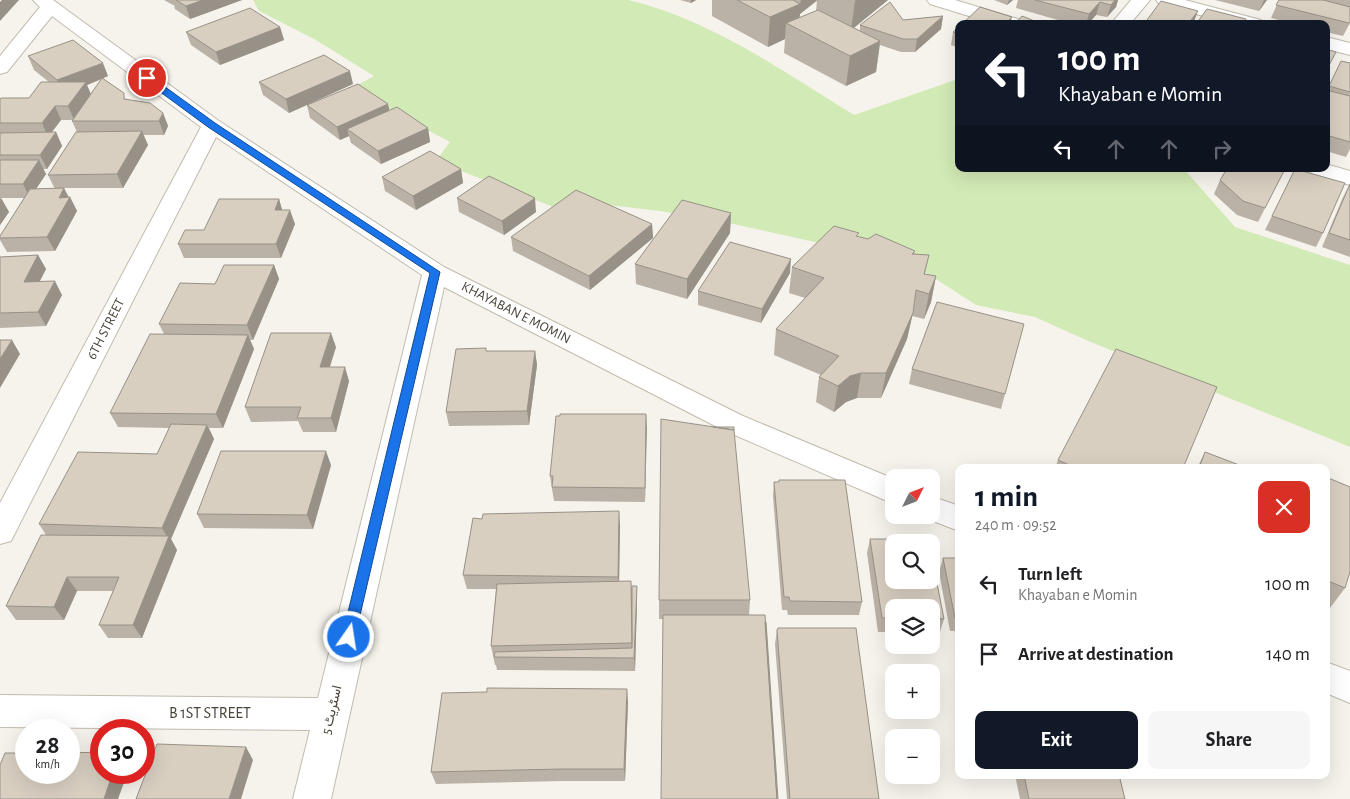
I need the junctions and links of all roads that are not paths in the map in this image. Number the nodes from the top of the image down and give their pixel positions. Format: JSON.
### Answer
{"nodes":[{"id":1,"x":936,"y":0,"type":"edge"},
{"id":2,"x":1141,"y":0,"type":"edge"},
{"id":3,"x":1164,"y":0,"type":"edge"},
{"id":4,"x":46,"y":4,"type":"edge"},
{"id":5,"x":1002,"y":20,"type":"edge"},
{"id":6,"x":1124,"y":20,"type":"edge"},
{"id":7,"x":1240,"y":20,"type":"edge"},
{"id":8,"x":1330,"y":44,"type":"edge"},
{"id":9,"x":1350,"y":49,"type":"edge"},
{"id":10,"x":0,"y":68,"type":"edge"},
{"id":11,"x":212,"y":125,"type":"junction"},
{"id":12,"x":1330,"y":172,"type":"edge"},
{"id":13,"x":1350,"y":178,"type":"edge"},
{"id":14,"x":435,"y":272,"type":"junction"},
{"id":15,"x":885,"y":488,"type":"edge"},
{"id":16,"x":940,"y":512,"type":"edge"},
{"id":17,"x":955,"y":518,"type":"edge"},
{"id":18,"x":0,"y":532,"type":"edge"},
{"id":19,"x":1330,"y":679,"type":"edge"},
{"id":20,"x":1350,"y":688,"type":"edge"},
{"id":21,"x":0,"y":711,"type":"edge"},
{"id":22,"x":331,"y":714,"type":"junction"},
{"id":23,"x":312,"y":799,"type":"edge"}],
"edges":[{"from":1,"to":5,"type":"street"},
{"from":2,"to":6,"type":"street"},
{"from":3,"to":7,"type":"street"},
{"from":4,"to":10,"type":"street"},
{"from":4,"to":11,"type":"street","name":"KHAYABAN E MOMIN"},
{"from":8,"to":9,"type":"street"},
{"from":11,"to":14,"type":"street","name":"KHAYABAN E MOMIN"},
{"from":11,"to":18,"type":"street","name":"6TH STREET"},
{"from":12,"to":13,"type":"street"},
{"from":14,"to":15,"type":"street","name":"KHAYABAN E MOMIN"},
{"from":14,"to":22,"type":"street","name":"اسٹریٹ 5"},
{"from":16,"to":17,"type":"street"},
{"from":19,"to":20,"type":"street"},
{"from":21,"to":22,"type":"street","name":"B 1ST STREET"},
{"from":22,"to":23,"type":"street","name":"اسٹریٹ 5"}]}
